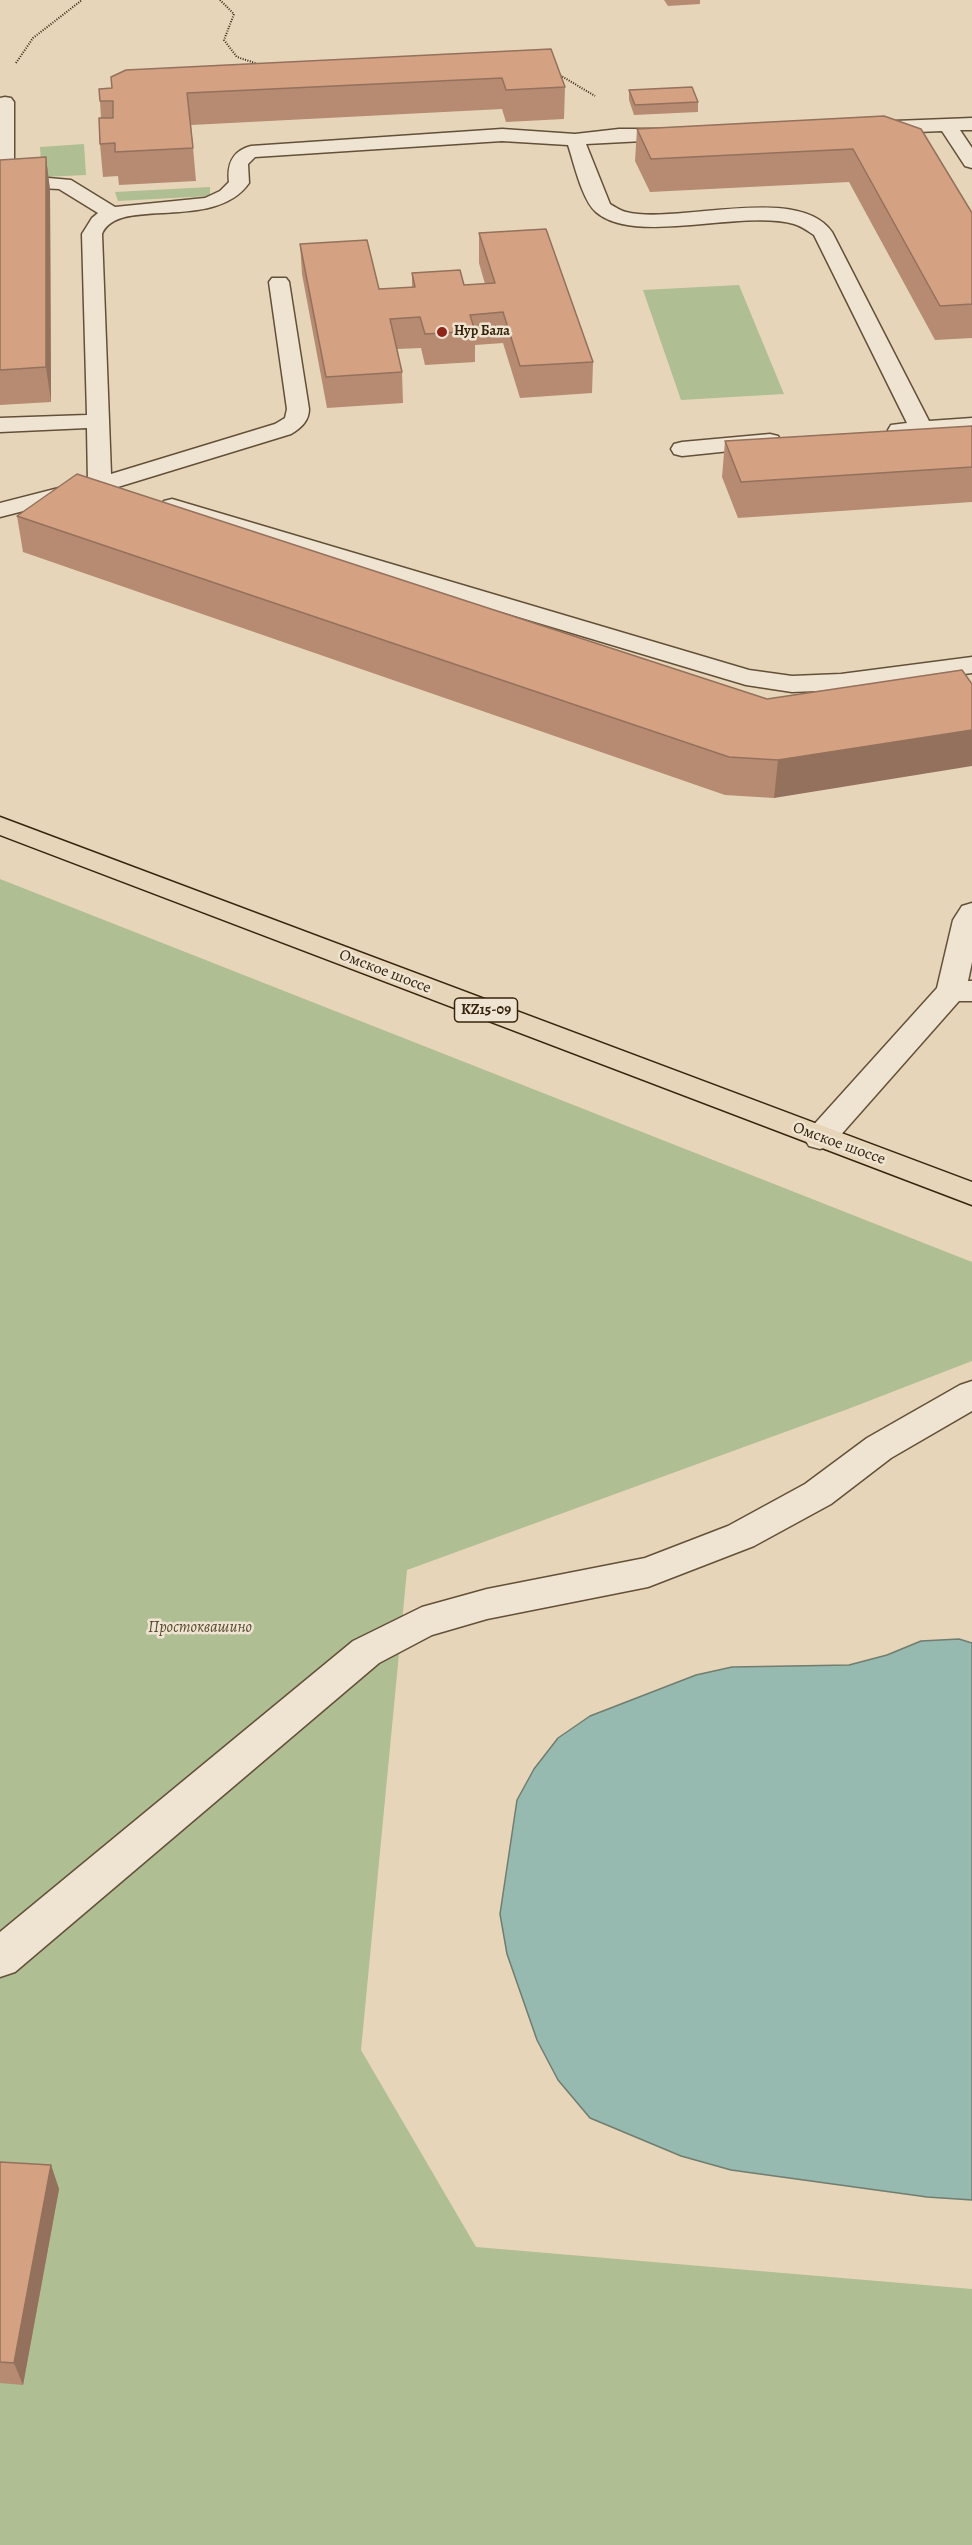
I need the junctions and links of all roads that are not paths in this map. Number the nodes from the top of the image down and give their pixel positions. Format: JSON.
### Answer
{"nodes":[{"id":1,"x":5,"y":102,"type":"road end"},
{"id":2,"x":972,"y":124,"type":"edge"},
{"id":3,"x":947,"y":125,"type":"junction"},
{"id":4,"x":853,"y":128,"type":"edge"},
{"id":5,"x":701,"y":132,"type":"edge"},
{"id":6,"x":575,"y":140,"type":"junction"},
{"id":7,"x":972,"y":162,"type":"edge"},
{"id":8,"x":2,"y":180,"type":"edge"},
{"id":9,"x":112,"y":214,"type":"junction"},
{"id":10,"x":279,"y":282,"type":"dead end"},
{"id":11,"x":98,"y":420,"type":"junction"},
{"id":12,"x":0,"y":425,"type":"edge"},
{"id":13,"x":972,"y":425,"type":"edge"},
{"id":14,"x":921,"y":428,"type":"junction"},
{"id":15,"x":873,"y":432,"type":"edge"},
{"id":16,"x":790,"y":440,"type":"edge"},
{"id":17,"x":682,"y":449,"type":"dead end"},
{"id":18,"x":100,"y":484,"type":"junction"},
{"id":19,"x":0,"y":510,"type":"edge"},
{"id":20,"x":972,"y":665,"type":"edge"},
{"id":21,"x":0,"y":825,"type":"edge"},
{"id":22,"x":972,"y":912,"type":"edge"},
{"id":23,"x":962,"y":991,"type":"edge"},
{"id":24,"x":820,"y":1138,"type":"junction"},
{"id":25,"x":972,"y":1194,"type":"edge"},
{"id":26,"x":972,"y":1394,"type":"edge"},
{"id":27,"x":0,"y":1958,"type":"edge"}],
"edges":[{"from":1,"to":8,"type":"lane"},
{"from":2,"to":3,"type":"lane"},
{"from":3,"to":4,"type":"lane"},
{"from":3,"to":7,"type":"lane"},
{"from":5,"to":6,"type":"lane"},
{"from":6,"to":9,"type":"lane"},
{"from":6,"to":14,"type":"lane"},
{"from":8,"to":9,"type":"lane"},
{"from":9,"to":11,"type":"lane"},
{"from":10,"to":18,"type":"lane"},
{"from":11,"to":12,"type":"lane"},
{"from":11,"to":18,"type":"lane"},
{"from":13,"to":14,"type":"lane"},
{"from":14,"to":15,"type":"lane"},
{"from":16,"to":17,"type":"lane"},
{"from":18,"to":19,"type":"lane"},
{"from":18,"to":20,"type":"lane"},
{"from":21,"to":24,"type":"highway","name":"Омское шоссе","number":"KZ15-09"},
{"from":22,"to":23,"type":"lane"},
{"from":23,"to":24,"type":"lane"},
{"from":24,"to":25,"type":"highway","name":"Омское шоссе","number":"KZ15-09"},
{"from":26,"to":27,"type":"lane"}]}
